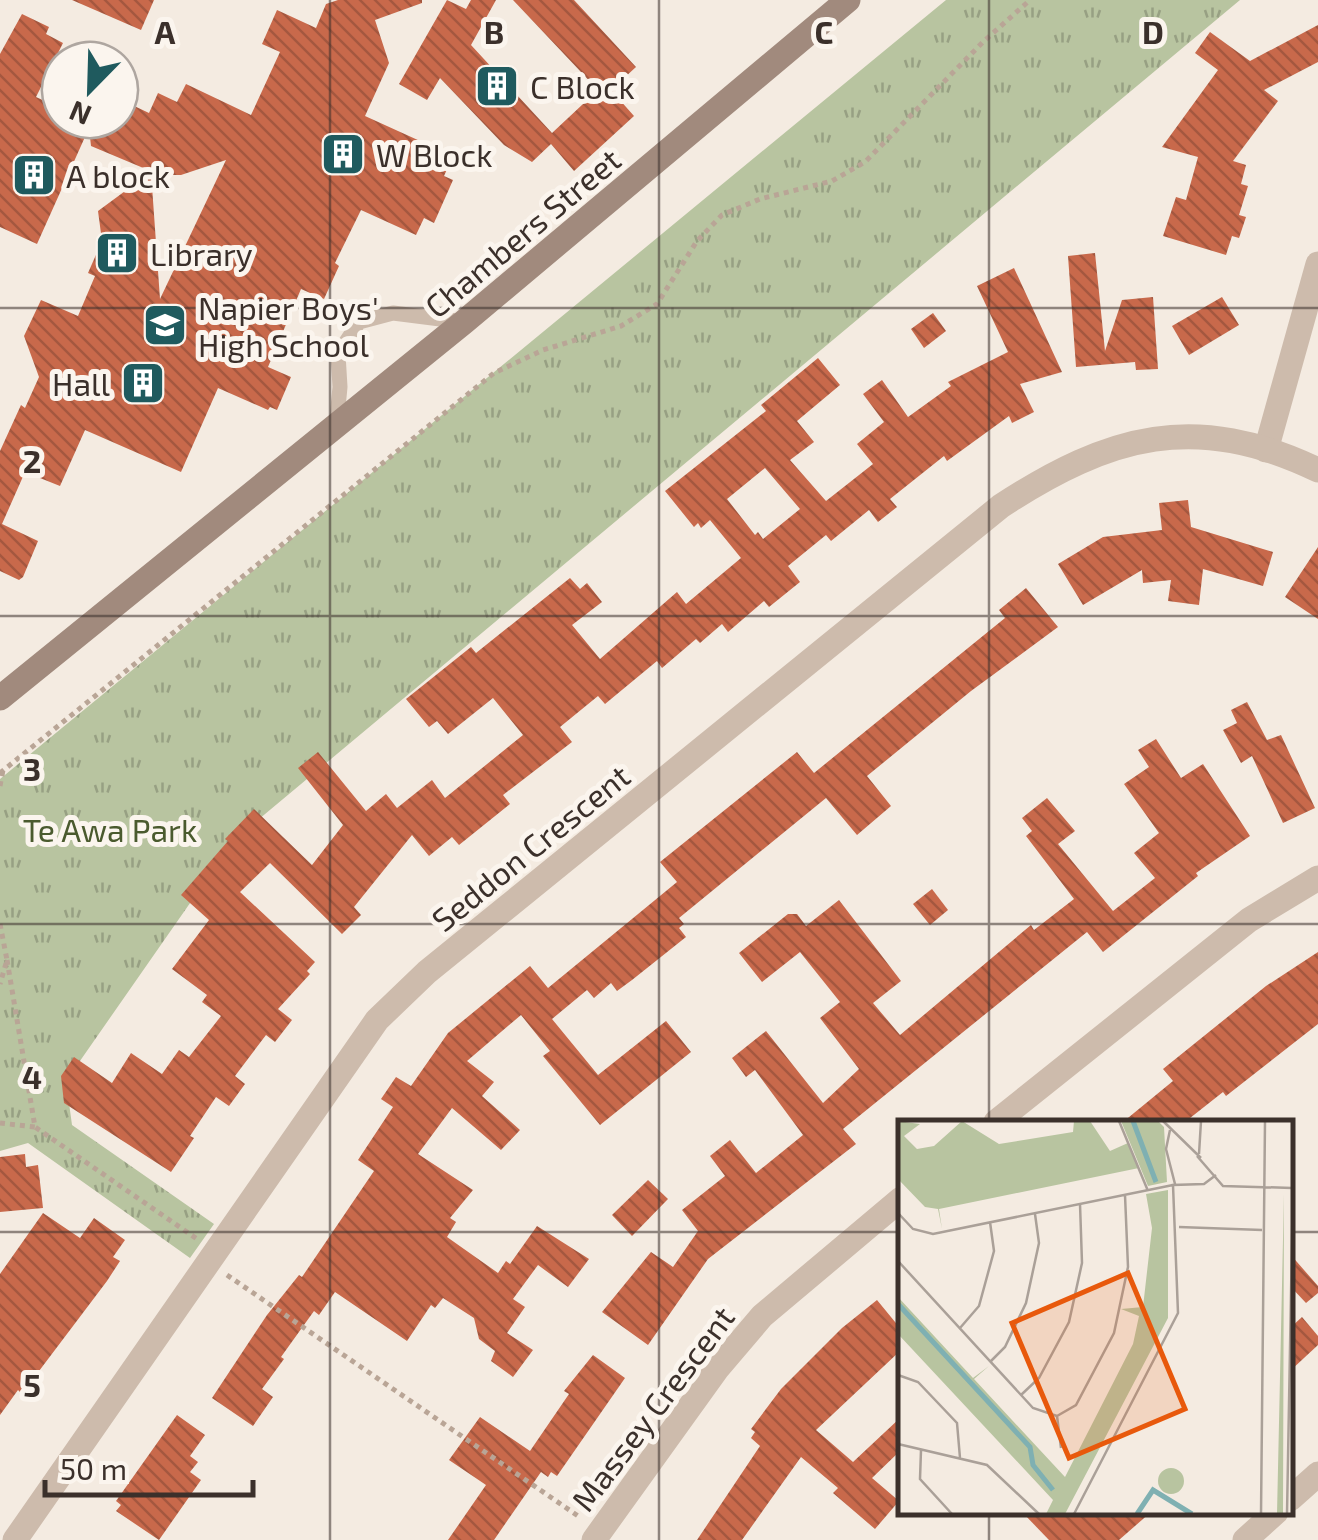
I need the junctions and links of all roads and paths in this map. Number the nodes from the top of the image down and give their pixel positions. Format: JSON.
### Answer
{"nodes":[{"id":1,"x":848,"y":0,"type":"edge"},
{"id":2,"x":1030,"y":0,"type":"edge"},
{"id":3,"x":1318,"y":264,"type":"edge"},
{"id":4,"x":464,"y":322,"type":"junction"},
{"id":5,"x":336,"y":428,"type":"junction"},
{"id":6,"x":1266,"y":450,"type":"junction"},
{"id":7,"x":1318,"y":470,"type":"edge"},
{"id":8,"x":0,"y":698,"type":"edge"},
{"id":9,"x":2,"y":771,"type":"edge"},
{"id":10,"x":0,"y":786,"type":"edge"},
{"id":11,"x":1318,"y":878,"type":"edge"},
{"id":12,"x":0,"y":924,"type":"edge"},
{"id":13,"x":7,"y":960,"type":"junction"},
{"id":14,"x":0,"y":984,"type":"edge"},
{"id":15,"x":999,"y":1120,"type":"edge"},
{"id":16,"x":0,"y":1123,"type":"edge"},
{"id":17,"x":35,"y":1127,"type":"junction"},
{"id":18,"x":898,"y":1201,"type":"edge"},
{"id":19,"x":212,"y":1257,"type":"junction"},
{"id":20,"x":1318,"y":1474,"type":"edge"},
{"id":21,"x":1293,"y":1496,"type":"edge"},
{"id":22,"x":1273,"y":1515,"type":"edge"},
{"id":23,"x":598,"y":1536,"type":"edge"},
{"id":24,"x":15,"y":1540,"type":"edge"},
{"id":25,"x":1245,"y":1540,"type":"edge"}],
"edges":[{"from":1,"to":4,"type":"main road","name":"Chambers Street"},
{"from":2,"to":9,"type":"path"},
{"from":3,"to":6,"type":"street"},
{"from":4,"to":5,"type":"main road","name":"Chambers Street"},
{"from":4,"to":5,"type":"lane"},
{"from":5,"to":8,"type":"main road","name":"Chambers Street"},
{"from":6,"to":7,"type":"street","name":"Seddon Crescent"},
{"from":6,"to":19,"type":"street","name":"Seddon Crescent"},
{"from":9,"to":10,"type":"path"},
{"from":11,"to":15,"type":"street"},
{"from":12,"to":13,"type":"path"},
{"from":13,"to":14,"type":"path"},
{"from":13,"to":17,"type":"path"},
{"from":16,"to":17,"type":"path"},
{"from":17,"to":19,"type":"path"},
{"from":18,"to":23,"type":"street","name":"Massey Crescent"},
{"from":19,"to":23,"type":"path"},
{"from":19,"to":24,"type":"street","name":"Seddon Crescent"},
{"from":20,"to":21,"type":"street"},
{"from":22,"to":25,"type":"street"}]}
